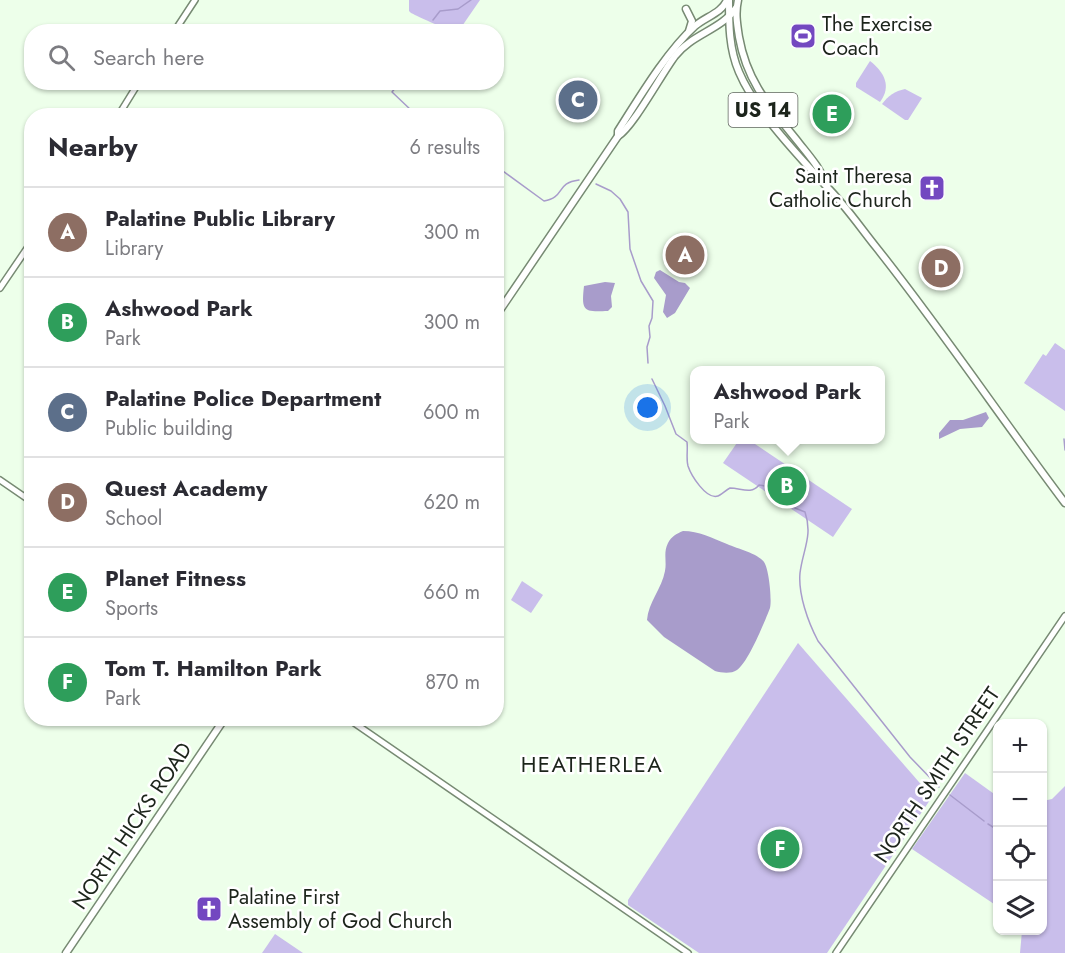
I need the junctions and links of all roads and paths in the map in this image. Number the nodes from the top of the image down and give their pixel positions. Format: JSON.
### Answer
{"nodes":[{"id":1,"x":195,"y":0,"type":"edge"},
{"id":2,"x":728,"y":0,"type":"edge"},
{"id":3,"x":738,"y":0,"type":"edge"},
{"id":4,"x":736,"y":8,"type":"junction"},
{"id":5,"x":709,"y":16,"type":"junction"},
{"id":6,"x":729,"y":19,"type":"junction"},
{"id":7,"x":179,"y":24,"type":"edge"},
{"id":8,"x":689,"y":31,"type":"junction"},
{"id":9,"x":707,"y":31,"type":"junction"},
{"id":10,"x":731,"y":39,"type":"junction"},
{"id":11,"x":743,"y":54,"type":"junction"},
{"id":12,"x":667,"y":58,"type":"junction"},
{"id":13,"x":664,"y":72,"type":"junction"},
{"id":14,"x":134,"y":90,"type":"edge"},
{"id":15,"x":122,"y":108,"type":"edge"},
{"id":16,"x":618,"y":136,"type":"junction"},
{"id":17,"x":827,"y":186,"type":"junction"},
{"id":18,"x":24,"y":253,"type":"edge"},
{"id":19,"x":0,"y":288,"type":"edge"},
{"id":20,"x":504,"y":304,"type":"edge"},
{"id":21,"x":0,"y":480,"type":"edge"},
{"id":22,"x":24,"y":496,"type":"edge"},
{"id":23,"x":1065,"y":503,"type":"edge"},
{"id":24,"x":1065,"y":616,"type":"edge"},
{"id":25,"x":220,"y":726,"type":"edge"},
{"id":26,"x":359,"y":726,"type":"edge"},
{"id":27,"x":66,"y":953,"type":"edge"},
{"id":28,"x":688,"y":953,"type":"edge"},
{"id":29,"x":836,"y":953,"type":"edge"}],
"edges":[{"from":1,"to":7,"type":"street"},
{"from":2,"to":5,"type":"main road"},
{"from":2,"to":6,"type":"main road","number":"US 14"},
{"from":3,"to":4,"type":"main road","number":"US 14"},
{"from":4,"to":6,"type":"main road"},
{"from":4,"to":11,"type":"main road","number":"US 14"},
{"from":5,"to":6,"type":"main road"},
{"from":5,"to":8,"type":"main road"},
{"from":5,"to":8,"type":"main road"},
{"from":6,"to":9,"type":"main road"},
{"from":6,"to":10,"type":"main road","number":"US 14"},
{"from":6,"to":11,"type":"main road"},
{"from":8,"to":12,"type":"main road"},
{"from":9,"to":10,"type":"main road"},
{"from":9,"to":13,"type":"main road"},
{"from":10,"to":17,"type":"main road","number":"US 14"},
{"from":11,"to":17,"type":"main road","number":"US 14"},
{"from":12,"to":13,"type":"main road"},
{"from":12,"to":16,"type":"main road"},
{"from":13,"to":16,"type":"main road"},
{"from":14,"to":15,"type":"street"},
{"from":16,"to":20,"type":"main road"},
{"from":17,"to":23,"type":"main road","number":"US 14"},
{"from":18,"to":19,"type":"street"},
{"from":21,"to":22,"type":"street"},
{"from":24,"to":29,"type":"street","name":"NORTH SMITH STREET"},
{"from":25,"to":27,"type":"main road","name":"NORTH HICKS ROAD"},
{"from":26,"to":28,"type":"street"}]}
